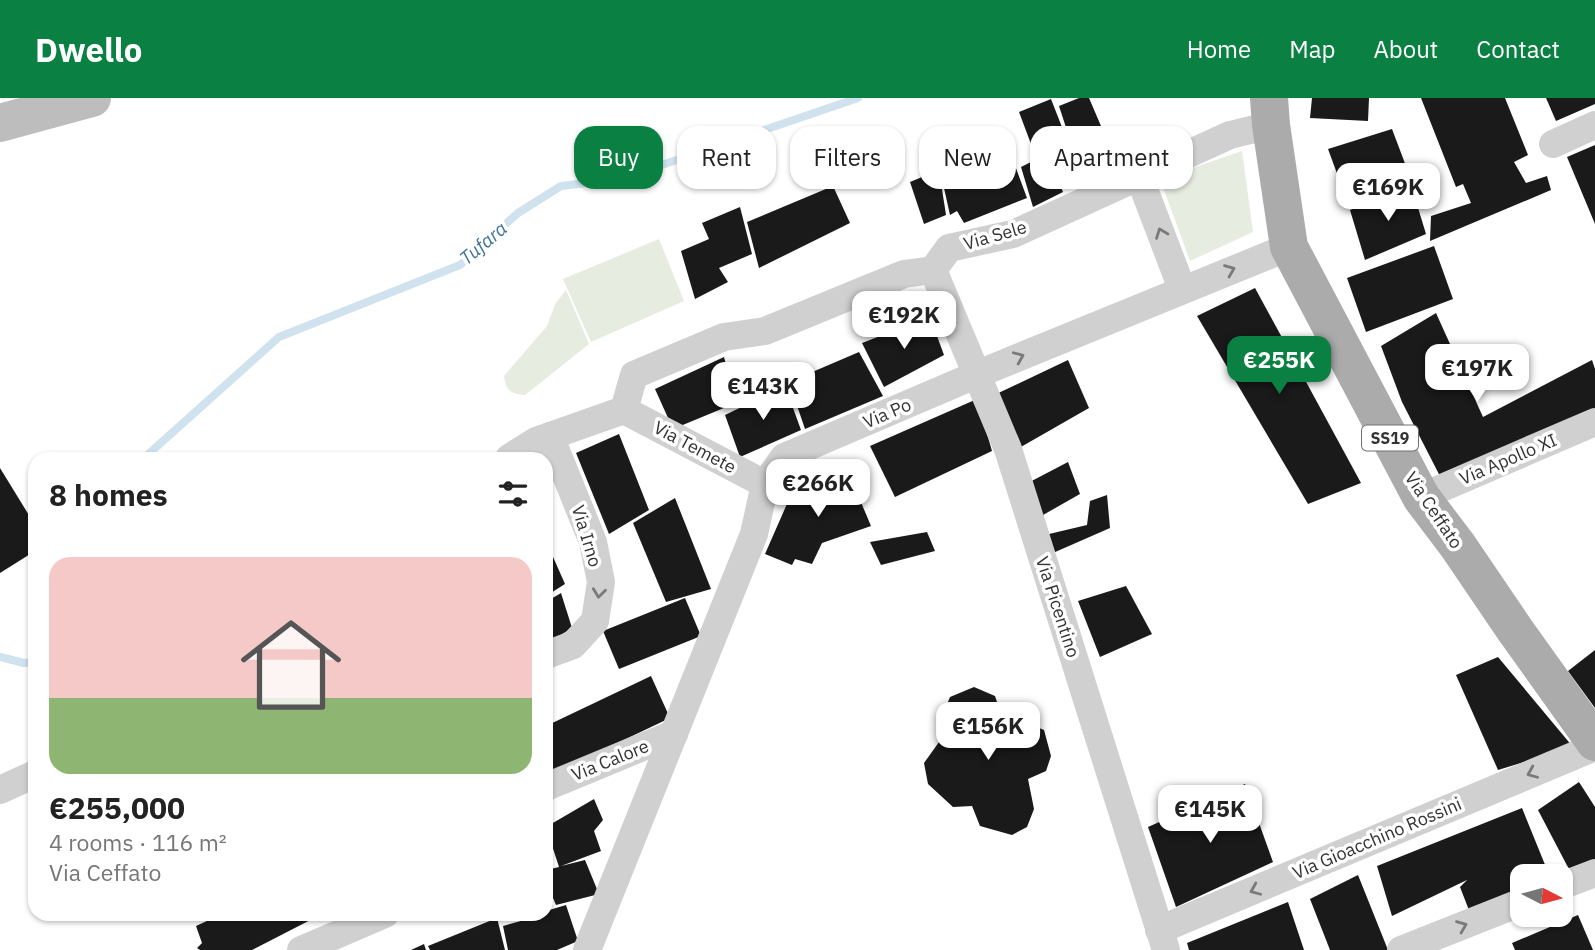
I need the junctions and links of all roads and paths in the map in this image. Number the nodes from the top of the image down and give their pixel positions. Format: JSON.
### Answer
{"nodes":[{"id":1,"x":92,"y":98,"type":"edge"},
{"id":2,"x":1270,"y":112,"type":"edge"},
{"id":3,"x":0,"y":123,"type":"edge"},
{"id":4,"x":1595,"y":125,"type":"edge"},
{"id":5,"x":1553,"y":144,"type":"dead end"},
{"id":6,"x":1193,"y":152,"type":"edge"},
{"id":7,"x":1111,"y":189,"type":"edge"},
{"id":8,"x":1144,"y":189,"type":"edge"},
{"id":9,"x":1289,"y":247,"type":"junction"},
{"id":10,"x":933,"y":270,"type":"junction"},
{"id":11,"x":1182,"y":289,"type":"junction"},
{"id":12,"x":978,"y":374,"type":"junction"},
{"id":13,"x":624,"y":410,"type":"junction"},
{"id":14,"x":1595,"y":422,"type":"edge"},
{"id":15,"x":550,"y":436,"type":"junction"},
{"id":16,"x":519,"y":452,"type":"edge"},
{"id":17,"x":765,"y":484,"type":"junction"},
{"id":18,"x":1421,"y":497,"type":"junction"},
{"id":19,"x":553,"y":653,"type":"edge"},
{"id":20,"x":674,"y":734,"type":"junction"},
{"id":21,"x":1595,"y":744,"type":"edge"},
{"id":22,"x":28,"y":777,"type":"edge"},
{"id":23,"x":553,"y":784,"type":"edge"},
{"id":24,"x":0,"y":790,"type":"edge"},
{"id":25,"x":1595,"y":873,"type":"edge"},
{"id":26,"x":1573,"y":881,"type":"edge"},
{"id":27,"x":1510,"y":907,"type":"edge"},
{"id":28,"x":352,"y":921,"type":"edge"},
{"id":29,"x":1163,"y":940,"type":"edge"},
{"id":30,"x":301,"y":950,"type":"edge"},
{"id":31,"x":587,"y":950,"type":"edge"},
{"id":32,"x":1401,"y":950,"type":"edge"}],
"edges":[{"from":1,"to":3,"type":"street"},
{"from":2,"to":6,"type":"street","name":"Via Sele"},
{"from":2,"to":9,"type":"main road","name":"Via Ceffato","number":"SS19"},
{"from":4,"to":5,"type":"street"},
{"from":7,"to":10,"type":"street","name":"Via Sele"},
{"from":11,"to":8,"type":"street","one_way":true},
{"from":11,"to":9,"type":"street","name":"Via Po","one_way":true},
{"from":9,"to":18,"type":"main road","name":"Via Ceffato","number":"SS19"},
{"from":10,"to":12,"type":"street","name":"Via Picentino"},
{"from":10,"to":13,"type":"street"},
{"from":12,"to":11,"type":"street","name":"Via Po","one_way":true},
{"from":12,"to":17,"type":"street","name":"Via Po"},
{"from":12,"to":29,"type":"street","name":"Via Picentino"},
{"from":13,"to":15,"type":"street"},
{"from":13,"to":17,"type":"street","name":"Via Temete"},
{"from":14,"to":18,"type":"street","name":"Via Apollo XI"},
{"from":15,"to":16,"type":"street"},
{"from":15,"to":19,"type":"street","name":"Via Irno","one_way":true},
{"from":17,"to":20,"type":"street","name":"Via Po"},
{"from":18,"to":21,"type":"main road","name":"Via Ceffato","number":"SS19"},
{"from":20,"to":23,"type":"street","name":"Via Calore"},
{"from":20,"to":31,"type":"street","name":"Via Po"},
{"from":21,"to":29,"type":"street","name":"Via Gioacchino Rossini","one_way":true},
{"from":22,"to":24,"type":"street"},
{"from":25,"to":26,"type":"street"},
{"from":32,"to":27,"type":"street","one_way":true},
{"from":28,"to":30,"type":"street"}]}
